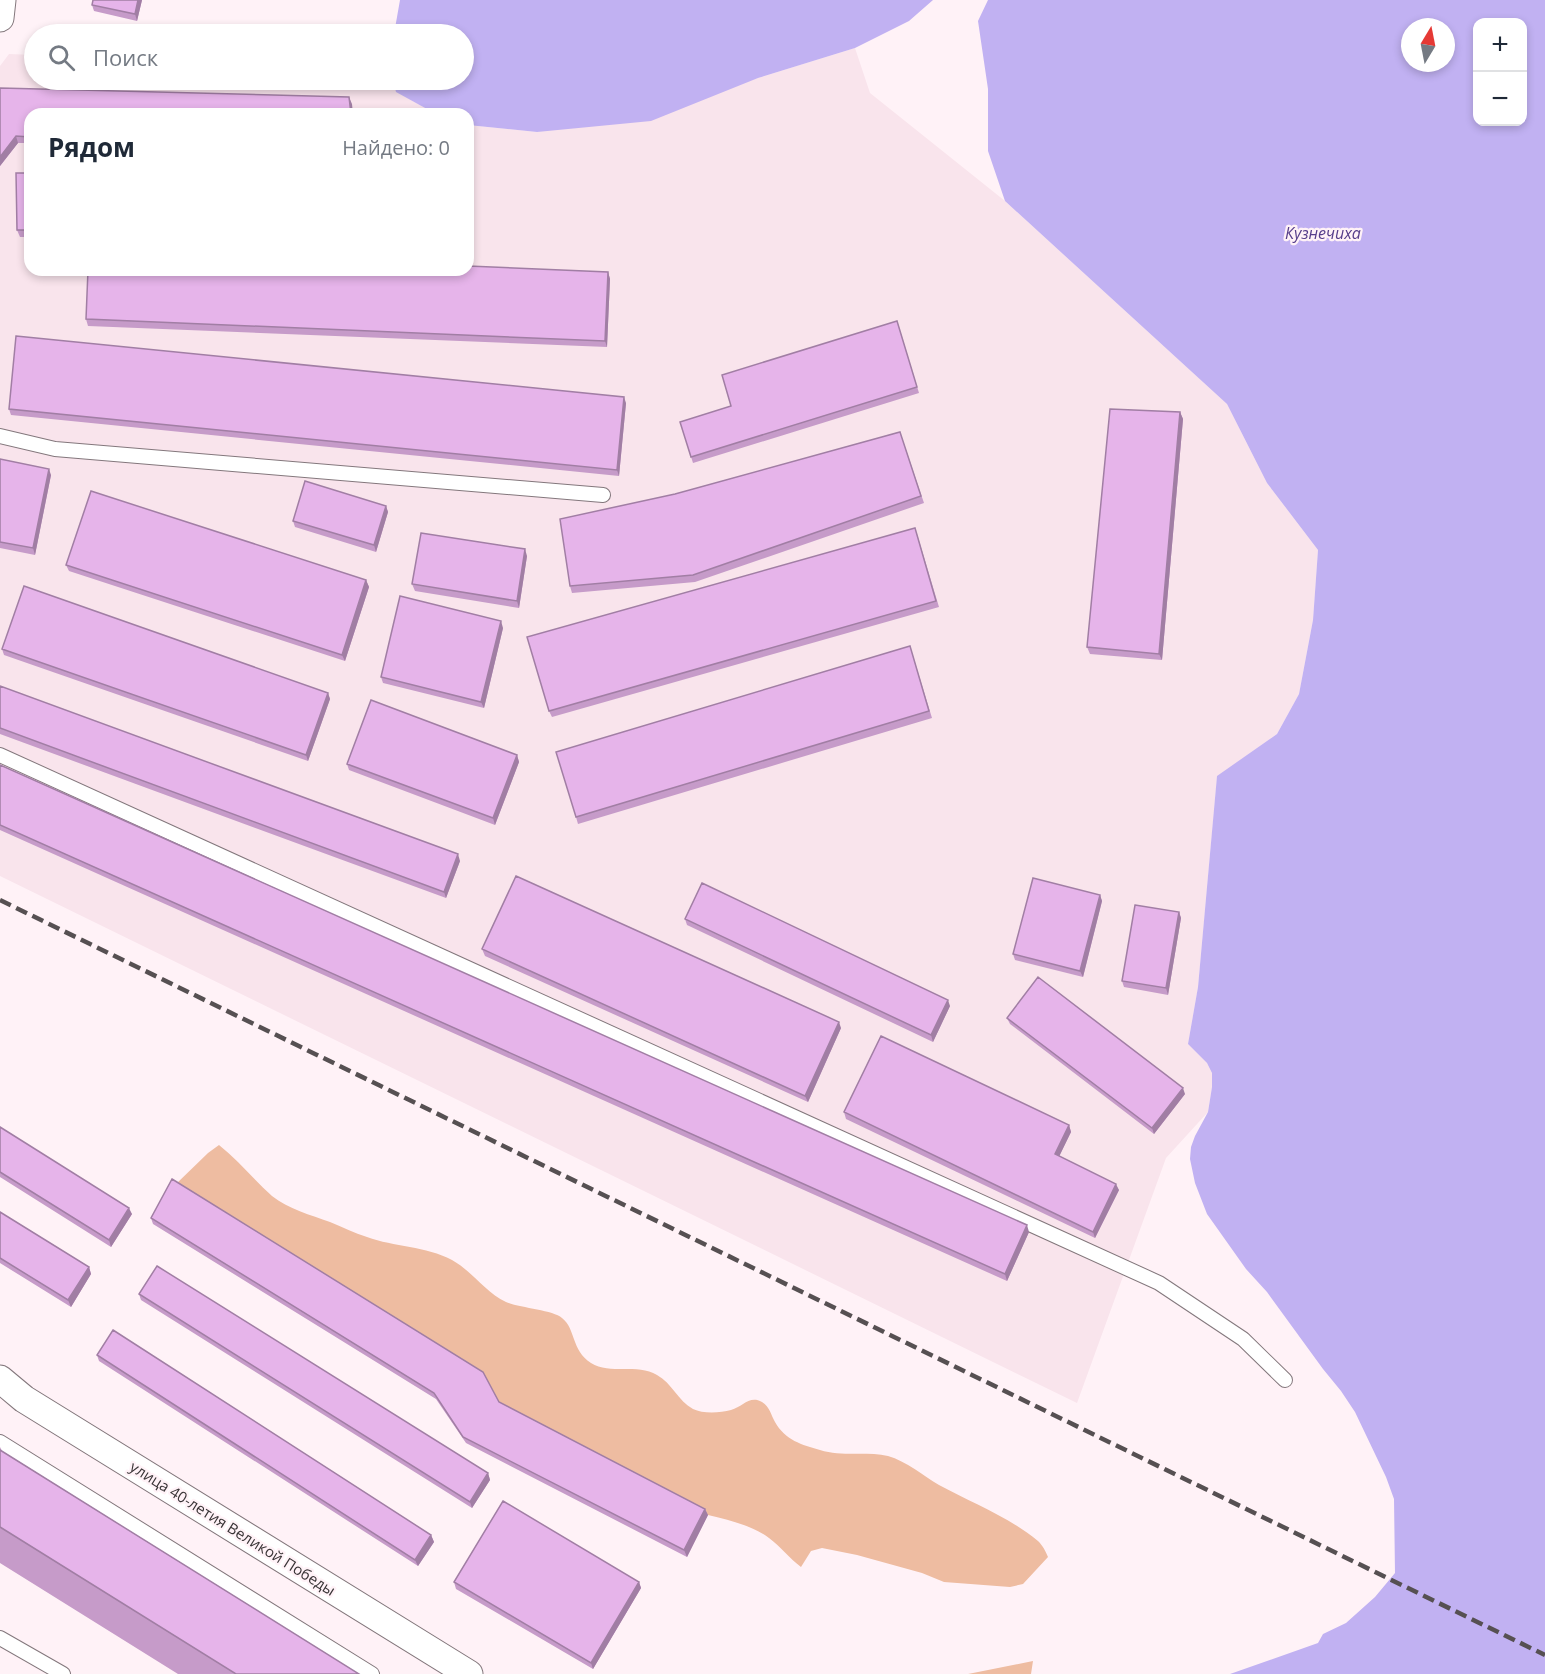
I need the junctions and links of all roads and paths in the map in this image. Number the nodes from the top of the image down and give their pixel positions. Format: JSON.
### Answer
{"nodes":[{"id":1,"x":2,"y":0,"type":"edge"},
{"id":2,"x":0,"y":18,"type":"edge"},
{"id":3,"x":0,"y":436,"type":"edge"},
{"id":4,"x":603,"y":495,"type":"dead end"},
{"id":5,"x":0,"y":755,"type":"edge"},
{"id":6,"x":0,"y":1379,"type":"edge"},
{"id":7,"x":1285,"y":1380,"type":"dead end"},
{"id":8,"x":0,"y":1443,"type":"edge"},
{"id":9,"x":0,"y":1638,"type":"edge"},
{"id":10,"x":63,"y":1674,"type":"edge"},
{"id":11,"x":372,"y":1674,"type":"edge"},
{"id":12,"x":469,"y":1674,"type":"edge"}],
"edges":[{"from":1,"to":2,"type":"street"},
{"from":3,"to":4,"type":"lane"},
{"from":5,"to":7,"type":"lane"},
{"from":6,"to":12,"type":"street","name":"улица 40-летия Великой Победы"},
{"from":8,"to":11,"type":"lane"},
{"from":9,"to":10,"type":"lane"}]}
